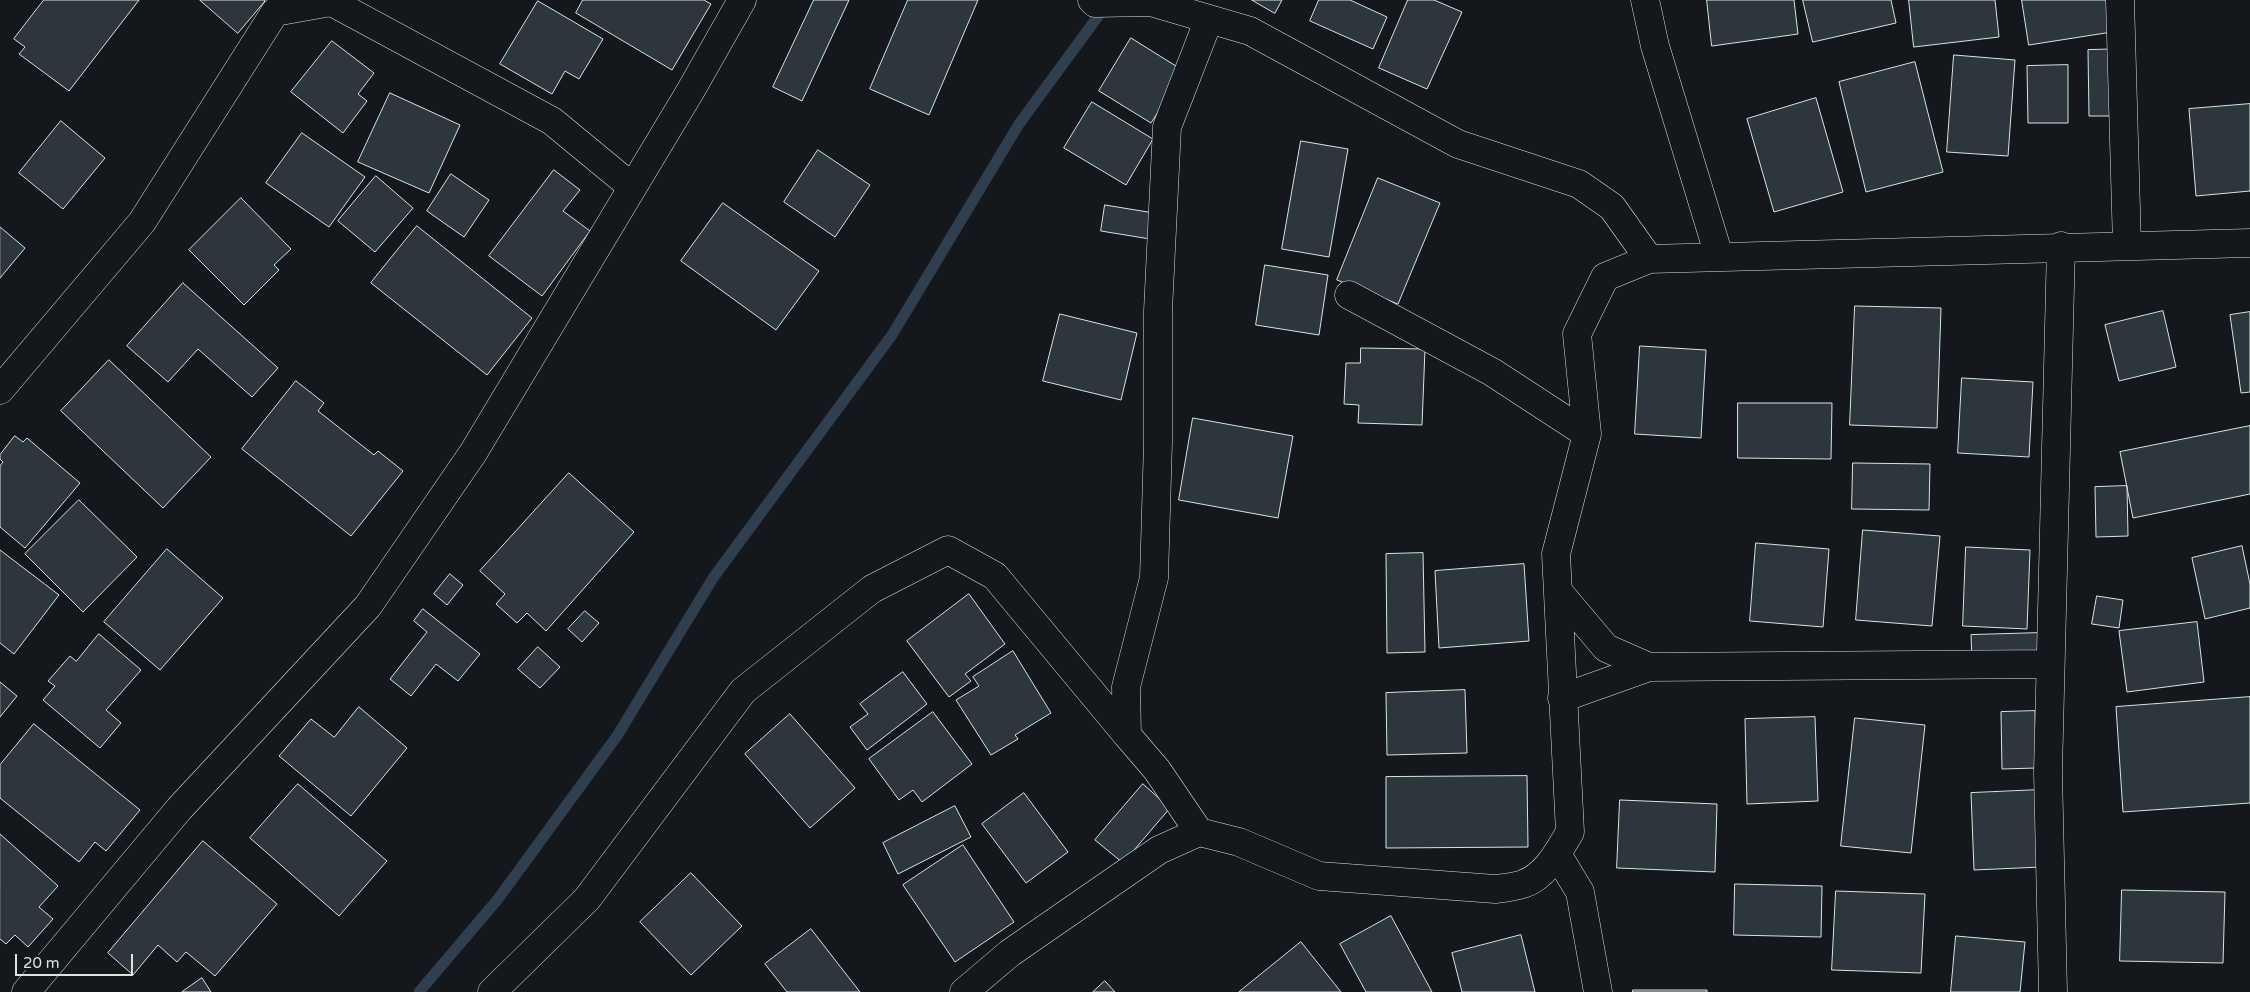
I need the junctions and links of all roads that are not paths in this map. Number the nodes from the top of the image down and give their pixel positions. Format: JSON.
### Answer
{"nodes":[{"id":1,"x":742,"y":0,"type":"edge"},
{"id":2,"x":1092,"y":0,"type":"edge"},
{"id":3,"x":1646,"y":0,"type":"edge"},
{"id":4,"x":2120,"y":0,"type":"edge"},
{"id":5,"x":329,"y":1,"type":"edge"},
{"id":6,"x":1209,"y":19,"type":"junction"},
{"id":7,"x":632,"y":188,"type":"junction"},
{"id":8,"x":2250,"y":243,"type":"edge"},
{"id":9,"x":2127,"y":245,"type":"junction"},
{"id":10,"x":2061,"y":246,"type":"junction"},
{"id":11,"x":1719,"y":256,"type":"junction"},
{"id":12,"x":1649,"y":259,"type":"junction"},
{"id":13,"x":1349,"y":295,"type":"dead end"},
{"id":14,"x":0,"y":390,"type":"edge"},
{"id":15,"x":1586,"y":434,"type":"junction"},
{"id":16,"x":1558,"y":591,"type":"junction"},
{"id":17,"x":2050,"y":664,"type":"junction"},
{"id":18,"x":1649,"y":668,"type":"junction"},
{"id":19,"x":1562,"y":698,"type":"junction"},
{"id":20,"x":1127,"y":735,"type":"junction"},
{"id":21,"x":1199,"y":832,"type":"junction"},
{"id":22,"x":1557,"y":854,"type":"junction"},
{"id":23,"x":26,"y":992,"type":"edge"},
{"id":24,"x":492,"y":992,"type":"edge"},
{"id":25,"x":964,"y":992,"type":"edge"},
{"id":26,"x":1598,"y":992,"type":"edge"},
{"id":27,"x":2054,"y":992,"type":"edge"}],
"edges":[{"from":1,"to":7,"type":"street"},
{"from":2,"to":6,"type":"street"},
{"from":3,"to":11,"type":"street"},
{"from":4,"to":9,"type":"street"},
{"from":5,"to":7,"type":"street"},
{"from":5,"to":14,"type":"street"},
{"from":6,"to":12,"type":"street"},
{"from":6,"to":20,"type":"street"},
{"from":7,"to":23,"type":"street"},
{"from":8,"to":9,"type":"street"},
{"from":9,"to":10,"type":"street"},
{"from":10,"to":11,"type":"street"},
{"from":10,"to":17,"type":"street"},
{"from":11,"to":12,"type":"street"},
{"from":12,"to":15,"type":"street"},
{"from":13,"to":15,"type":"street"},
{"from":15,"to":16,"type":"street"},
{"from":16,"to":18,"type":"street"},
{"from":16,"to":19,"type":"street"},
{"from":17,"to":18,"type":"street"},
{"from":17,"to":27,"type":"street"},
{"from":18,"to":19,"type":"street"},
{"from":19,"to":22,"type":"street"},
{"from":20,"to":21,"type":"street"},
{"from":20,"to":24,"type":"street"},
{"from":21,"to":22,"type":"street"},
{"from":21,"to":25,"type":"street"},
{"from":22,"to":26,"type":"street"}]}
